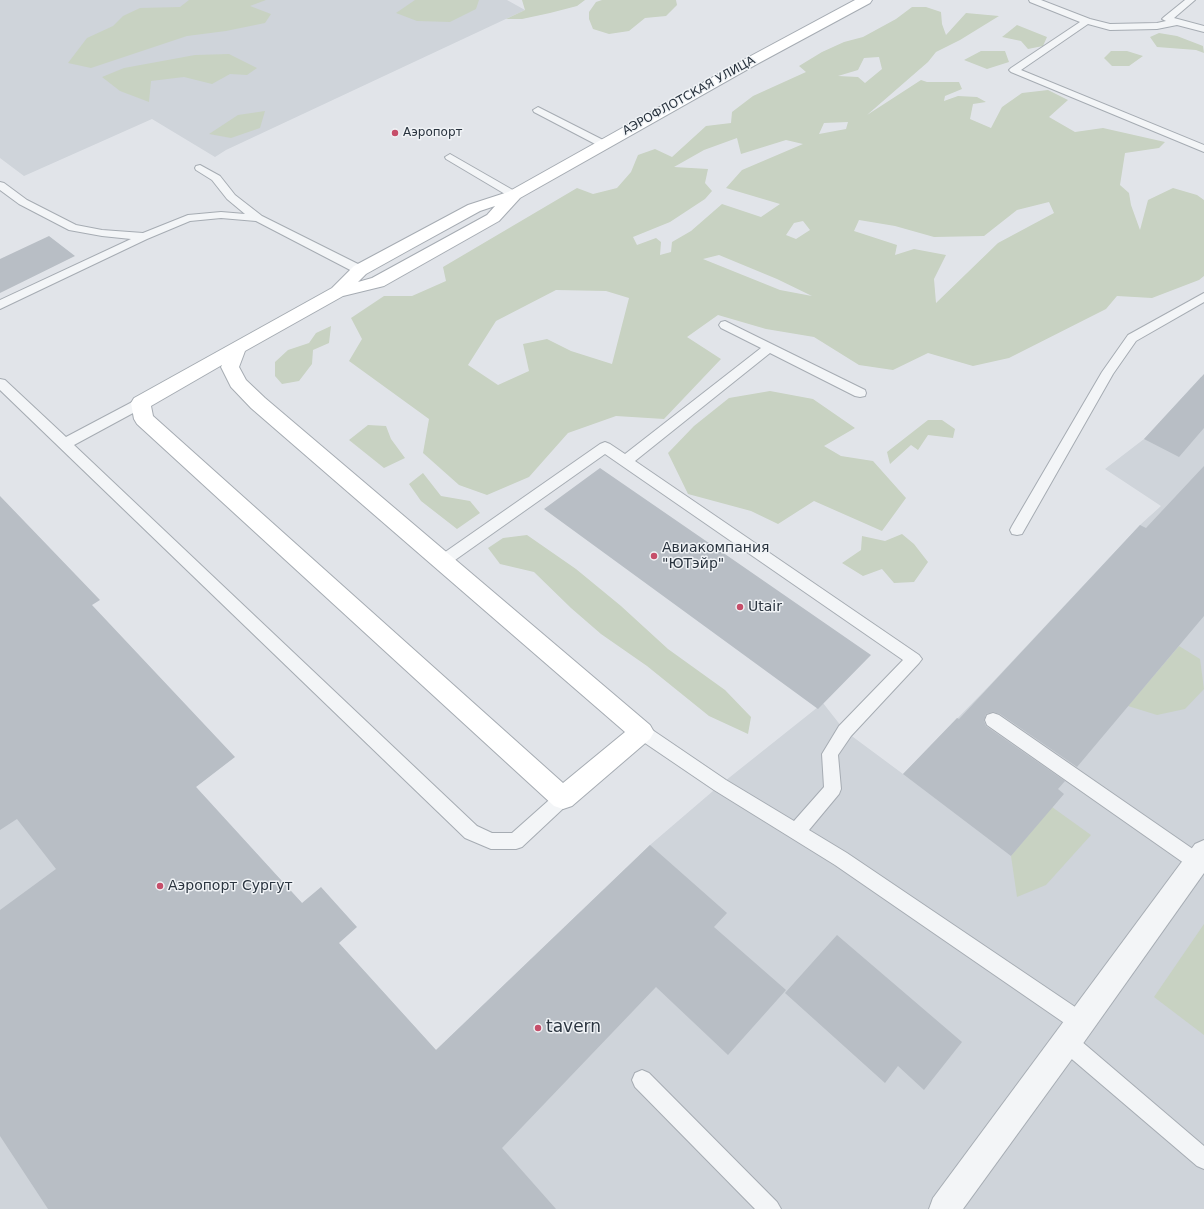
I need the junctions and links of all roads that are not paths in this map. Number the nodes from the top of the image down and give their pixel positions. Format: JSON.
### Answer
{"nodes":[{"id":1,"x":865,"y":0,"type":"edge"},
{"id":2,"x":1033,"y":0,"type":"edge"},
{"id":3,"x":1191,"y":0,"type":"edge"},
{"id":4,"x":1167,"y":19,"type":"junction"},
{"id":5,"x":1087,"y":21,"type":"junction"},
{"id":6,"x":1176,"y":22,"type":"junction"},
{"id":7,"x":1131,"y":27,"type":"junction"},
{"id":8,"x":1204,"y":29,"type":"edge"},
{"id":9,"x":538,"y":110,"type":"dead end"},
{"id":10,"x":603,"y":144,"type":"junction"},
{"id":11,"x":1204,"y":150,"type":"edge"},
{"id":12,"x":450,"y":157,"type":"dead end"},
{"id":13,"x":200,"y":168,"type":"dead end"},
{"id":14,"x":0,"y":185,"type":"edge"},
{"id":15,"x":514,"y":195,"type":"junction"},
{"id":16,"x":258,"y":218,"type":"junction"},
{"id":17,"x":143,"y":236,"type":"junction"},
{"id":18,"x":360,"y":270,"type":"junction"},
{"id":19,"x":338,"y":292,"type":"junction"},
{"id":20,"x":1204,"y":297,"type":"edge"},
{"id":21,"x":0,"y":305,"type":"edge"},
{"id":22,"x":725,"y":325,"type":"dead end"},
{"id":23,"x":770,"y":347,"type":"junction"},
{"id":24,"x":237,"y":348,"type":"junction"},
{"id":25,"x":0,"y":383,"type":"edge"},
{"id":26,"x":860,"y":393,"type":"dead end"},
{"id":27,"x":141,"y":403,"type":"junction"},
{"id":28,"x":64,"y":444,"type":"junction"},
{"id":29,"x":626,"y":461,"type":"junction"},
{"id":30,"x":1017,"y":530,"type":"dead end"},
{"id":31,"x":443,"y":561,"type":"junction"},
{"id":32,"x":993,"y":720,"type":"dead end"},
{"id":33,"x":642,"y":732,"type":"junction"},
{"id":34,"x":563,"y":798,"type":"junction"},
{"id":35,"x":796,"y":832,"type":"junction"},
{"id":36,"x":1201,"y":857,"type":"edge"},
{"id":37,"x":1074,"y":1032,"type":"junction"},
{"id":38,"x":642,"y":1080,"type":"dead end"},
{"id":39,"x":1204,"y":1159,"type":"edge"},
{"id":40,"x":770,"y":1209,"type":"edge"},
{"id":41,"x":944,"y":1209,"type":"edge"}],
"edges":[{"from":1,"to":10,"type":"main road","name":"АЭРОФЛОТСКАЯ УЛИЦА"},
{"from":2,"to":5,"type":"lane"},
{"from":3,"to":4,"type":"lane"},
{"from":4,"to":6,"type":"lane"},
{"from":4,"to":7,"type":"lane"},
{"from":5,"to":7,"type":"lane"},
{"from":5,"to":11,"type":"lane"},
{"from":6,"to":7,"type":"lane"},
{"from":6,"to":8,"type":"lane"},
{"from":9,"to":10,"type":"lane"},
{"from":10,"to":15,"type":"main road","name":"АЭРОФЛОТСКАЯ УЛИЦА"},
{"from":12,"to":15,"type":"lane"},
{"from":13,"to":16,"type":"lane"},
{"from":14,"to":17,"type":"lane"},
{"from":15,"to":18,"type":"main road","name":"АЭРОФЛОТСКАЯ УЛИЦА"},
{"from":15,"to":19,"type":"main road","name":"АЭРОФЛОТСКАЯ УЛИЦА"},
{"from":16,"to":17,"type":"lane"},
{"from":16,"to":18,"type":"lane"},
{"from":17,"to":21,"type":"lane"},
{"from":18,"to":19,"type":"main road","name":"АЭРОФЛОТСКАЯ УЛИЦА"},
{"from":19,"to":24,"type":"main road","name":"АЭРОФЛОТСКАЯ УЛИЦА"},
{"from":20,"to":30,"type":"lane"},
{"from":22,"to":23,"type":"lane"},
{"from":23,"to":26,"type":"lane"},
{"from":23,"to":29,"type":"lane"},
{"from":24,"to":27,"type":"main road","name":"АЭРОФЛОТСКАЯ УЛИЦА"},
{"from":24,"to":31,"type":"main road"},
{"from":25,"to":28,"type":"lane"},
{"from":27,"to":28,"type":"lane"},
{"from":27,"to":34,"type":"main road"},
{"from":28,"to":34,"type":"lane"},
{"from":29,"to":31,"type":"lane"},
{"from":29,"to":35,"type":"lane"},
{"from":31,"to":33,"type":"main road"},
{"from":32,"to":36,"type":"lane"},
{"from":33,"to":34,"type":"main road"},
{"from":33,"to":35,"type":"lane"},
{"from":35,"to":37,"type":"lane"},
{"from":36,"to":37,"type":"street"},
{"from":37,"to":39,"type":"lane"},
{"from":37,"to":41,"type":"street"},
{"from":38,"to":40,"type":"lane"}]}
